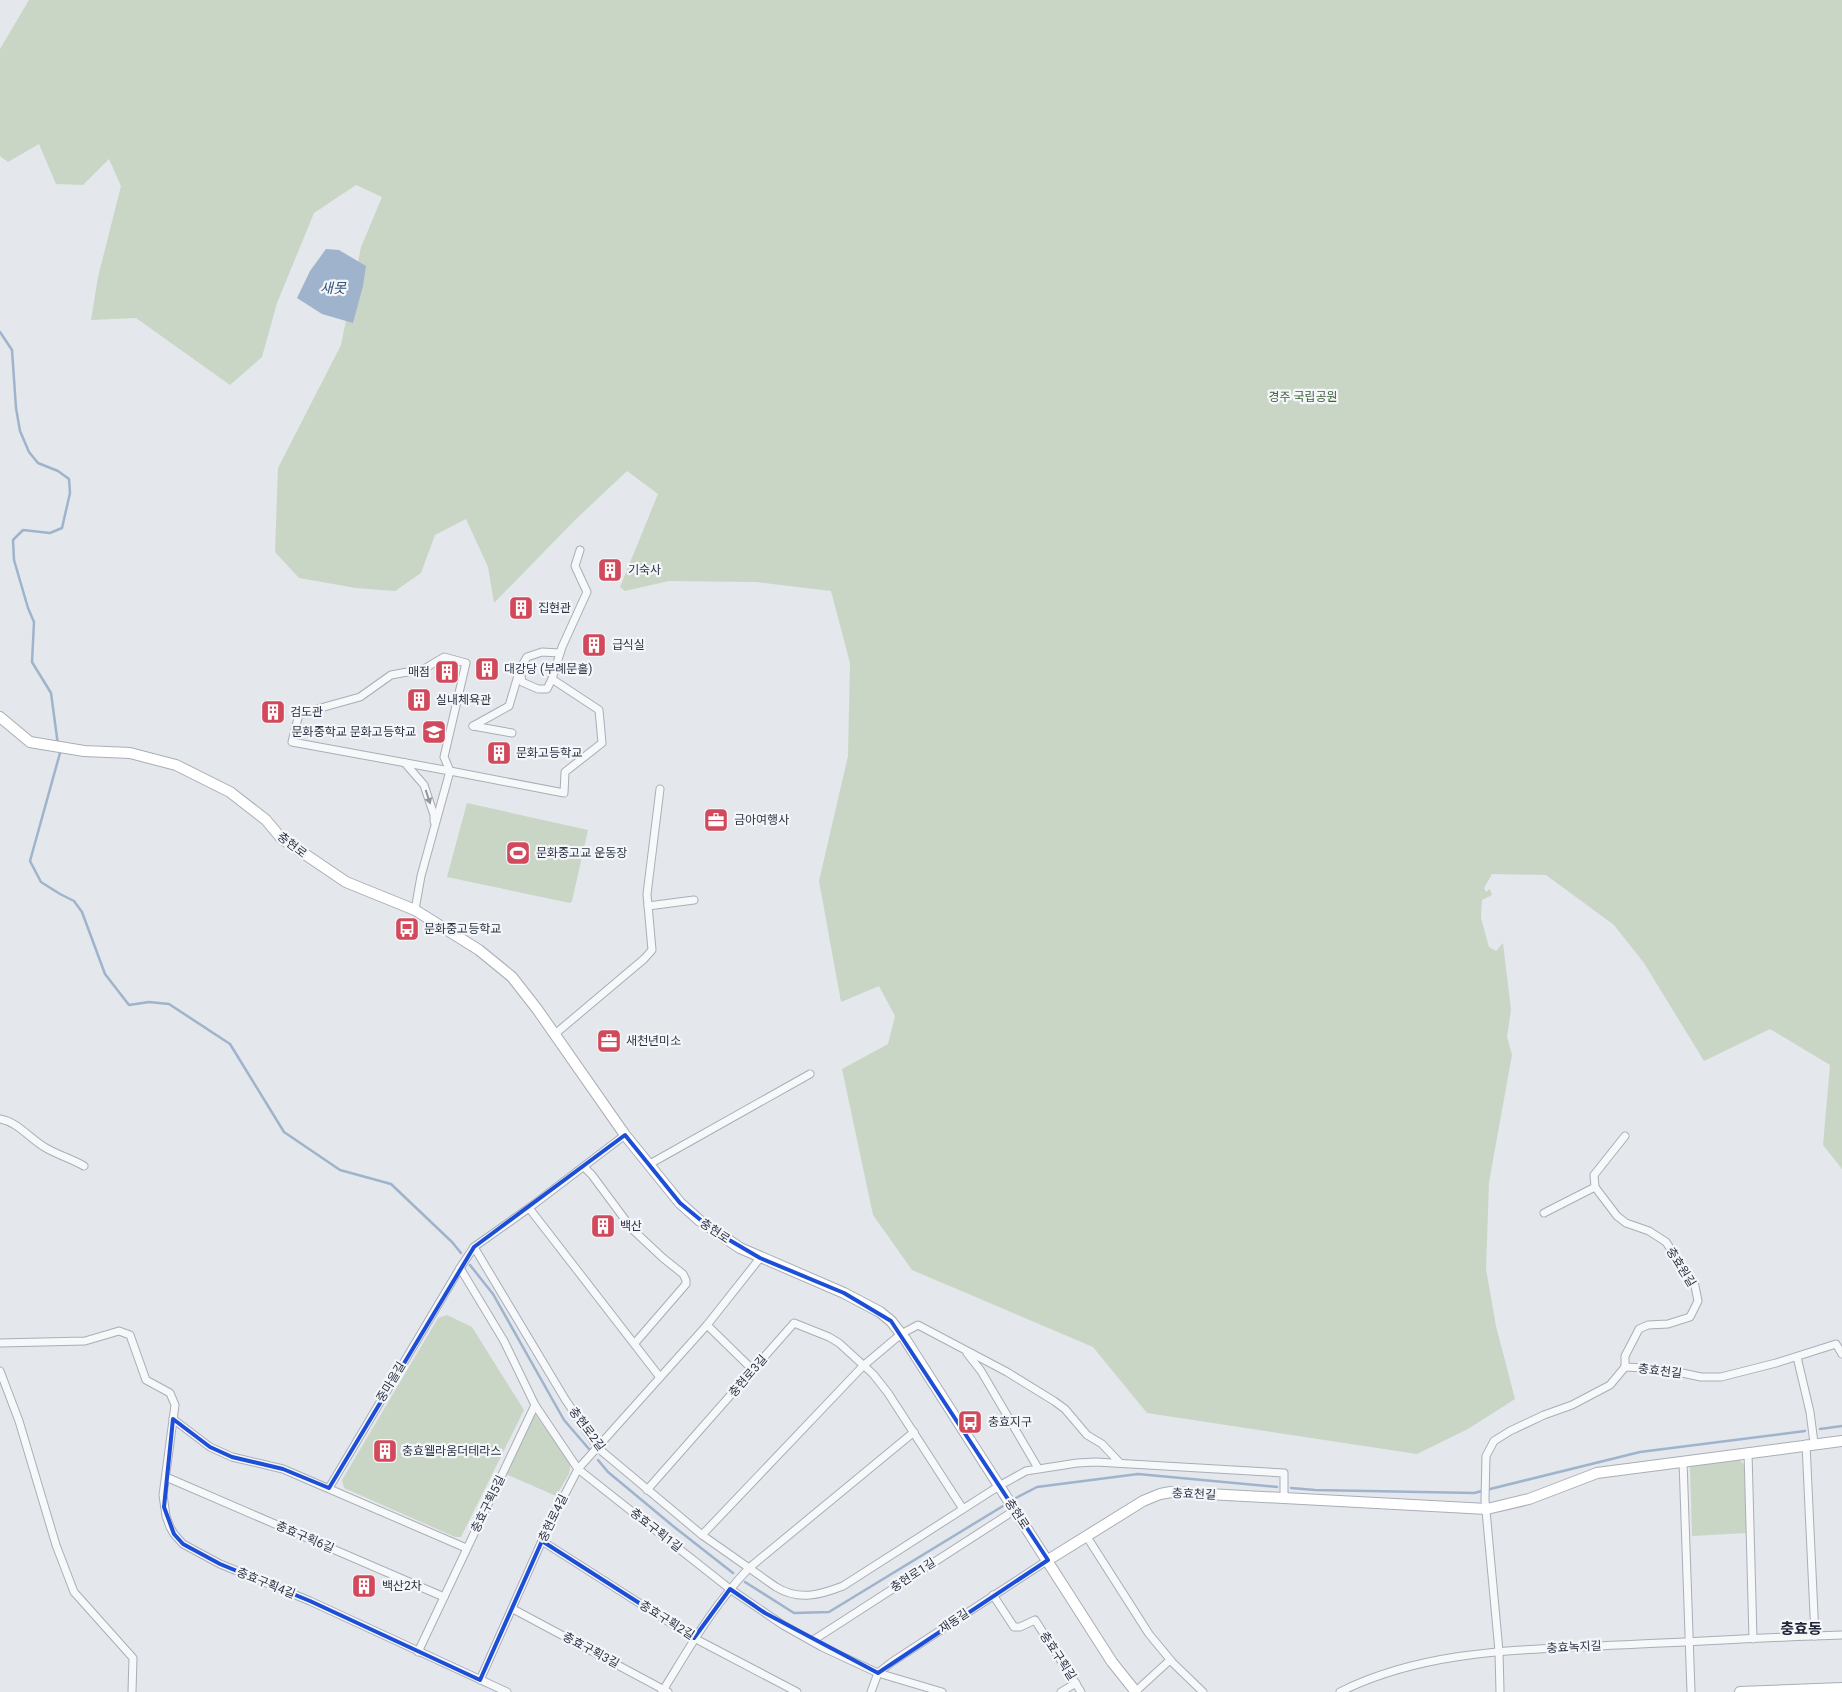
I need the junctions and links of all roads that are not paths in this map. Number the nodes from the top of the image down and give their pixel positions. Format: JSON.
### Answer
{"nodes":[{"id":1,"x":580,"y":550,"type":"dead end"},
{"id":2,"x":560,"y":653,"type":"junction"},
{"id":3,"x":520,"y":669,"type":"junction"},
{"id":4,"x":552,"y":678,"type":"junction"},
{"id":5,"x":0,"y":717,"type":"edge"},
{"id":6,"x":512,"y":733,"type":"dead end"},
{"id":7,"x":404,"y":763,"type":"junction"},
{"id":8,"x":450,"y":772,"type":"junction"},
{"id":9,"x":660,"y":789,"type":"dead end"},
{"id":10,"x":432,"y":838,"type":"junction"},
{"id":11,"x":694,"y":900,"type":"dead end"},
{"id":12,"x":648,"y":906,"type":"junction"},
{"id":13,"x":415,"y":910,"type":"junction"},
{"id":14,"x":555,"y":1034,"type":"junction"},
{"id":15,"x":810,"y":1074,"type":"dead end"},
{"id":16,"x":0,"y":1119,"type":"edge"},
{"id":17,"x":624,"y":1135,"type":"junction"},
{"id":18,"x":1625,"y":1136,"type":"dead end"},
{"id":19,"x":648,"y":1165,"type":"junction"},
{"id":20,"x":84,"y":1166,"type":"dead end"},
{"id":21,"x":584,"y":1167,"type":"junction"},
{"id":22,"x":1595,"y":1187,"type":"junction"},
{"id":23,"x":530,"y":1208,"type":"junction"},
{"id":24,"x":1544,"y":1213,"type":"dead end"},
{"id":25,"x":474,"y":1247,"type":"junction"},
{"id":26,"x":760,"y":1258,"type":"junction"},
{"id":27,"x":460,"y":1268,"type":"junction"},
{"id":28,"x":707,"y":1324,"type":"junction"},
{"id":29,"x":901,"y":1334,"type":"junction"},
{"id":30,"x":0,"y":1343,"type":"edge"},
{"id":31,"x":635,"y":1343,"type":"junction"},
{"id":32,"x":963,"y":1349,"type":"junction"},
{"id":33,"x":1842,"y":1354,"type":"edge"},
{"id":34,"x":1796,"y":1357,"type":"junction"},
{"id":35,"x":863,"y":1366,"type":"junction"},
{"id":36,"x":1625,"y":1368,"type":"junction"},
{"id":37,"x":753,"y":1370,"type":"junction"},
{"id":38,"x":0,"y":1371,"type":"edge"},
{"id":39,"x":660,"y":1376,"type":"junction"},
{"id":40,"x":535,"y":1405,"type":"junction"},
{"id":41,"x":174,"y":1419,"type":"junction"},
{"id":42,"x":914,"y":1432,"type":"junction"},
{"id":43,"x":1842,"y":1441,"type":"edge"},
{"id":44,"x":1810,"y":1444,"type":"junction"},
{"id":45,"x":598,"y":1448,"type":"junction"},
{"id":46,"x":1748,"y":1452,"type":"junction"},
{"id":47,"x":1683,"y":1461,"type":"junction"},
{"id":48,"x":1120,"y":1463,"type":"junction"},
{"id":49,"x":1038,"y":1468,"type":"junction"},
{"id":50,"x":578,"y":1469,"type":"junction"},
{"id":51,"x":166,"y":1477,"type":"junction"},
{"id":52,"x":999,"y":1486,"type":"junction"},
{"id":53,"x":329,"y":1488,"type":"junction"},
{"id":54,"x":647,"y":1490,"type":"junction"},
{"id":55,"x":1284,"y":1498,"type":"junction"},
{"id":56,"x":1487,"y":1508,"type":"junction"},
{"id":57,"x":963,"y":1509,"type":"junction"},
{"id":58,"x":1015,"y":1510,"type":"junction"},
{"id":59,"x":702,"y":1534,"type":"junction"},
{"id":60,"x":1086,"y":1537,"type":"junction"},
{"id":61,"x":542,"y":1541,"type":"junction"},
{"id":62,"x":466,"y":1548,"type":"junction"},
{"id":63,"x":1048,"y":1560,"type":"junction"},
{"id":64,"x":749,"y":1568,"type":"junction"},
{"id":65,"x":730,"y":1589,"type":"junction"},
{"id":66,"x":993,"y":1595,"type":"junction"},
{"id":67,"x":444,"y":1598,"type":"junction"},
{"id":68,"x":513,"y":1609,"type":"junction"},
{"id":69,"x":1842,"y":1635,"type":"edge"},
{"id":70,"x":1814,"y":1636,"type":"junction"},
{"id":71,"x":694,"y":1638,"type":"junction"},
{"id":72,"x":1753,"y":1639,"type":"junction"},
{"id":73,"x":812,"y":1641,"type":"junction"},
{"id":74,"x":1690,"y":1642,"type":"junction"},
{"id":75,"x":1499,"y":1651,"type":"junction"},
{"id":76,"x":418,"y":1652,"type":"junction"},
{"id":77,"x":1170,"y":1660,"type":"junction"},
{"id":78,"x":878,"y":1673,"type":"junction"},
{"id":79,"x":480,"y":1680,"type":"junction"},
{"id":80,"x":1076,"y":1683,"type":"junction"},
{"id":81,"x":1842,"y":1688,"type":"edge"},
{"id":82,"x":665,"y":1691,"type":"edge"},
{"id":83,"x":132,"y":1692,"type":"edge"},
{"id":84,"x":507,"y":1692,"type":"edge"},
{"id":85,"x":797,"y":1692,"type":"edge"},
{"id":86,"x":871,"y":1692,"type":"edge"},
{"id":87,"x":942,"y":1692,"type":"edge"},
{"id":88,"x":1061,"y":1692,"type":"edge"},
{"id":89,"x":1081,"y":1692,"type":"edge"},
{"id":90,"x":1135,"y":1692,"type":"edge"},
{"id":91,"x":1202,"y":1692,"type":"edge"},
{"id":92,"x":1340,"y":1692,"type":"edge"},
{"id":93,"x":1500,"y":1692,"type":"edge"},
{"id":94,"x":1691,"y":1692,"type":"edge"},
{"id":95,"x":1740,"y":1692,"type":"edge"}],
"edges":[{"from":1,"to":2,"type":"street"},
{"from":2,"to":3,"type":"street"},
{"from":2,"to":4,"type":"street"},
{"from":3,"to":4,"type":"street"},
{"from":3,"to":6,"type":"street"},
{"from":4,"to":8,"type":"street"},
{"from":5,"to":13,"type":"street","name":"충현로"},
{"from":7,"to":8,"type":"street"},
{"from":7,"to":8,"type":"street"},
{"from":7,"to":10,"type":"street","one_way":true},
{"from":8,"to":10,"type":"street"},
{"from":9,"to":12,"type":"street"},
{"from":10,"to":13,"type":"street"},
{"from":11,"to":12,"type":"street"},
{"from":12,"to":14,"type":"street"},
{"from":13,"to":14,"type":"street","name":"충현로"},
{"from":14,"to":17,"type":"street","name":"충현로"},
{"from":15,"to":19,"type":"street"},
{"from":16,"to":20,"type":"street"},
{"from":17,"to":19,"type":"street","name":"충현로"},
{"from":17,"to":21,"type":"street","name":"중마을길"},
{"from":18,"to":22,"type":"street"},
{"from":19,"to":26,"type":"street","name":"충현로"},
{"from":21,"to":23,"type":"street","name":"중마을길"},
{"from":21,"to":31,"type":"street"},
{"from":22,"to":24,"type":"street"},
{"from":22,"to":36,"type":"street","name":"충효원길"},
{"from":23,"to":25,"type":"street","name":"중마을길"},
{"from":23,"to":31,"type":"street"},
{"from":25,"to":27,"type":"street","name":"중마을길"},
{"from":25,"to":45,"type":"street","name":"충현로2길"},
{"from":26,"to":28,"type":"street","name":"충현로4길"},
{"from":26,"to":29,"type":"street","name":"충현로"},
{"from":27,"to":40,"type":"street","name":"충효구획1길"},
{"from":27,"to":53,"type":"street","name":"중마을길"},
{"from":28,"to":37,"type":"street"},
{"from":28,"to":39,"type":"street","name":"충현로4길"},
{"from":29,"to":32,"type":"street"},
{"from":29,"to":35,"type":"street"},
{"from":29,"to":52,"type":"street","name":"충현로"},
{"from":30,"to":41,"type":"street","name":"충효구획4길"},
{"from":31,"to":39,"type":"street"},
{"from":32,"to":48,"type":"street"},
{"from":32,"to":49,"type":"street"},
{"from":33,"to":34,"type":"street","name":"충효천길"},
{"from":34,"to":36,"type":"street","name":"충효천길"},
{"from":34,"to":44,"type":"street"},
{"from":35,"to":37,"type":"street","name":"충현로3길"},
{"from":35,"to":42,"type":"street","name":"충현로3길"},
{"from":35,"to":59,"type":"street"},
{"from":36,"to":56,"type":"street","name":"충효천길"},
{"from":37,"to":54,"type":"street","name":"충현로3길"},
{"from":38,"to":83,"type":"street"},
{"from":39,"to":45,"type":"street","name":"충현로4길"},
{"from":40,"to":50,"type":"street","name":"충효구획1길"},
{"from":40,"to":62,"type":"street","name":"충효구획5길"},
{"from":41,"to":51,"type":"street","name":"충효구획4길"},
{"from":41,"to":53,"type":"street"},
{"from":42,"to":57,"type":"street","name":"충현로3길"},
{"from":42,"to":64,"type":"street"},
{"from":43,"to":44,"type":"street","name":"충효천길"},
{"from":44,"to":46,"type":"street","name":"충효천길"},
{"from":44,"to":70,"type":"street"},
{"from":45,"to":50,"type":"street","name":"충현로4길"},
{"from":45,"to":54,"type":"street","name":"충현로2길"},
{"from":46,"to":47,"type":"street","name":"충효천길"},
{"from":46,"to":72,"type":"street"},
{"from":47,"to":56,"type":"street","name":"충효천길"},
{"from":47,"to":74,"type":"street"},
{"from":48,"to":49,"type":"street","name":"충현로2길"},
{"from":48,"to":55,"type":"street"},
{"from":49,"to":52,"type":"street","name":"충현로2길"},
{"from":50,"to":61,"type":"street","name":"충현로4길"},
{"from":50,"to":65,"type":"street","name":"충효구획1길"},
{"from":51,"to":67,"type":"street","name":"충효구획6길"},
{"from":51,"to":76,"type":"street","name":"충효구획4길"},
{"from":52,"to":57,"type":"street","name":"충현로2길"},
{"from":52,"to":58,"type":"street","name":"충현로"},
{"from":53,"to":62,"type":"street","name":"충효구획5길"},
{"from":54,"to":59,"type":"street","name":"충현로2길"},
{"from":55,"to":56,"type":"street","name":"충효천길"},
{"from":55,"to":60,"type":"street","name":"충효천길"},
{"from":56,"to":75,"type":"street"},
{"from":57,"to":64,"type":"street","name":"충현로2길"},
{"from":58,"to":63,"type":"street","name":"충현로"},
{"from":58,"to":73,"type":"street","name":"충현로1길"},
{"from":59,"to":64,"type":"street","name":"충현로2길"},
{"from":60,"to":63,"type":"street","name":"충효천길"},
{"from":60,"to":77,"type":"street"},
{"from":61,"to":68,"type":"street","name":"충현로4길"},
{"from":61,"to":71,"type":"street","name":"충효구획2길"},
{"from":62,"to":67,"type":"street","name":"충효구획5길"},
{"from":63,"to":66,"type":"street","name":"재동길"},
{"from":63,"to":90,"type":"street","name":"충현로"},
{"from":64,"to":65,"type":"street"},
{"from":65,"to":71,"type":"street"},
{"from":65,"to":73,"type":"street","name":"충효구획1길"},
{"from":66,"to":78,"type":"street","name":"재동길"},
{"from":66,"to":80,"type":"street","name":"충효구획길"},
{"from":67,"to":76,"type":"street","name":"충효구획5길"},
{"from":68,"to":79,"type":"street","name":"충현로4길"},
{"from":68,"to":82,"type":"street","name":"충효구획3길"},
{"from":69,"to":70,"type":"street","name":"충효녹지길"},
{"from":70,"to":72,"type":"street","name":"충효녹지길"},
{"from":71,"to":82,"type":"street"},
{"from":71,"to":85,"type":"street","name":"충효구획2길"},
{"from":72,"to":74,"type":"street","name":"충효녹지길"},
{"from":73,"to":78,"type":"street","name":"충효구획1길"},
{"from":74,"to":75,"type":"street","name":"충효녹지길"},
{"from":74,"to":94,"type":"street"},
{"from":75,"to":92,"type":"street","name":"충효녹지길"},
{"from":75,"to":93,"type":"street"},
{"from":76,"to":79,"type":"street","name":"충효구획4길"},
{"from":77,"to":90,"type":"street"},
{"from":77,"to":91,"type":"street"},
{"from":78,"to":86,"type":"street"},
{"from":78,"to":87,"type":"street","name":"충효구획1길"},
{"from":79,"to":84,"type":"street","name":"충효구획4길"},
{"from":80,"to":88,"type":"street"},
{"from":80,"to":89,"type":"street","name":"충효구획길"},
{"from":81,"to":95,"type":"street"}]}
